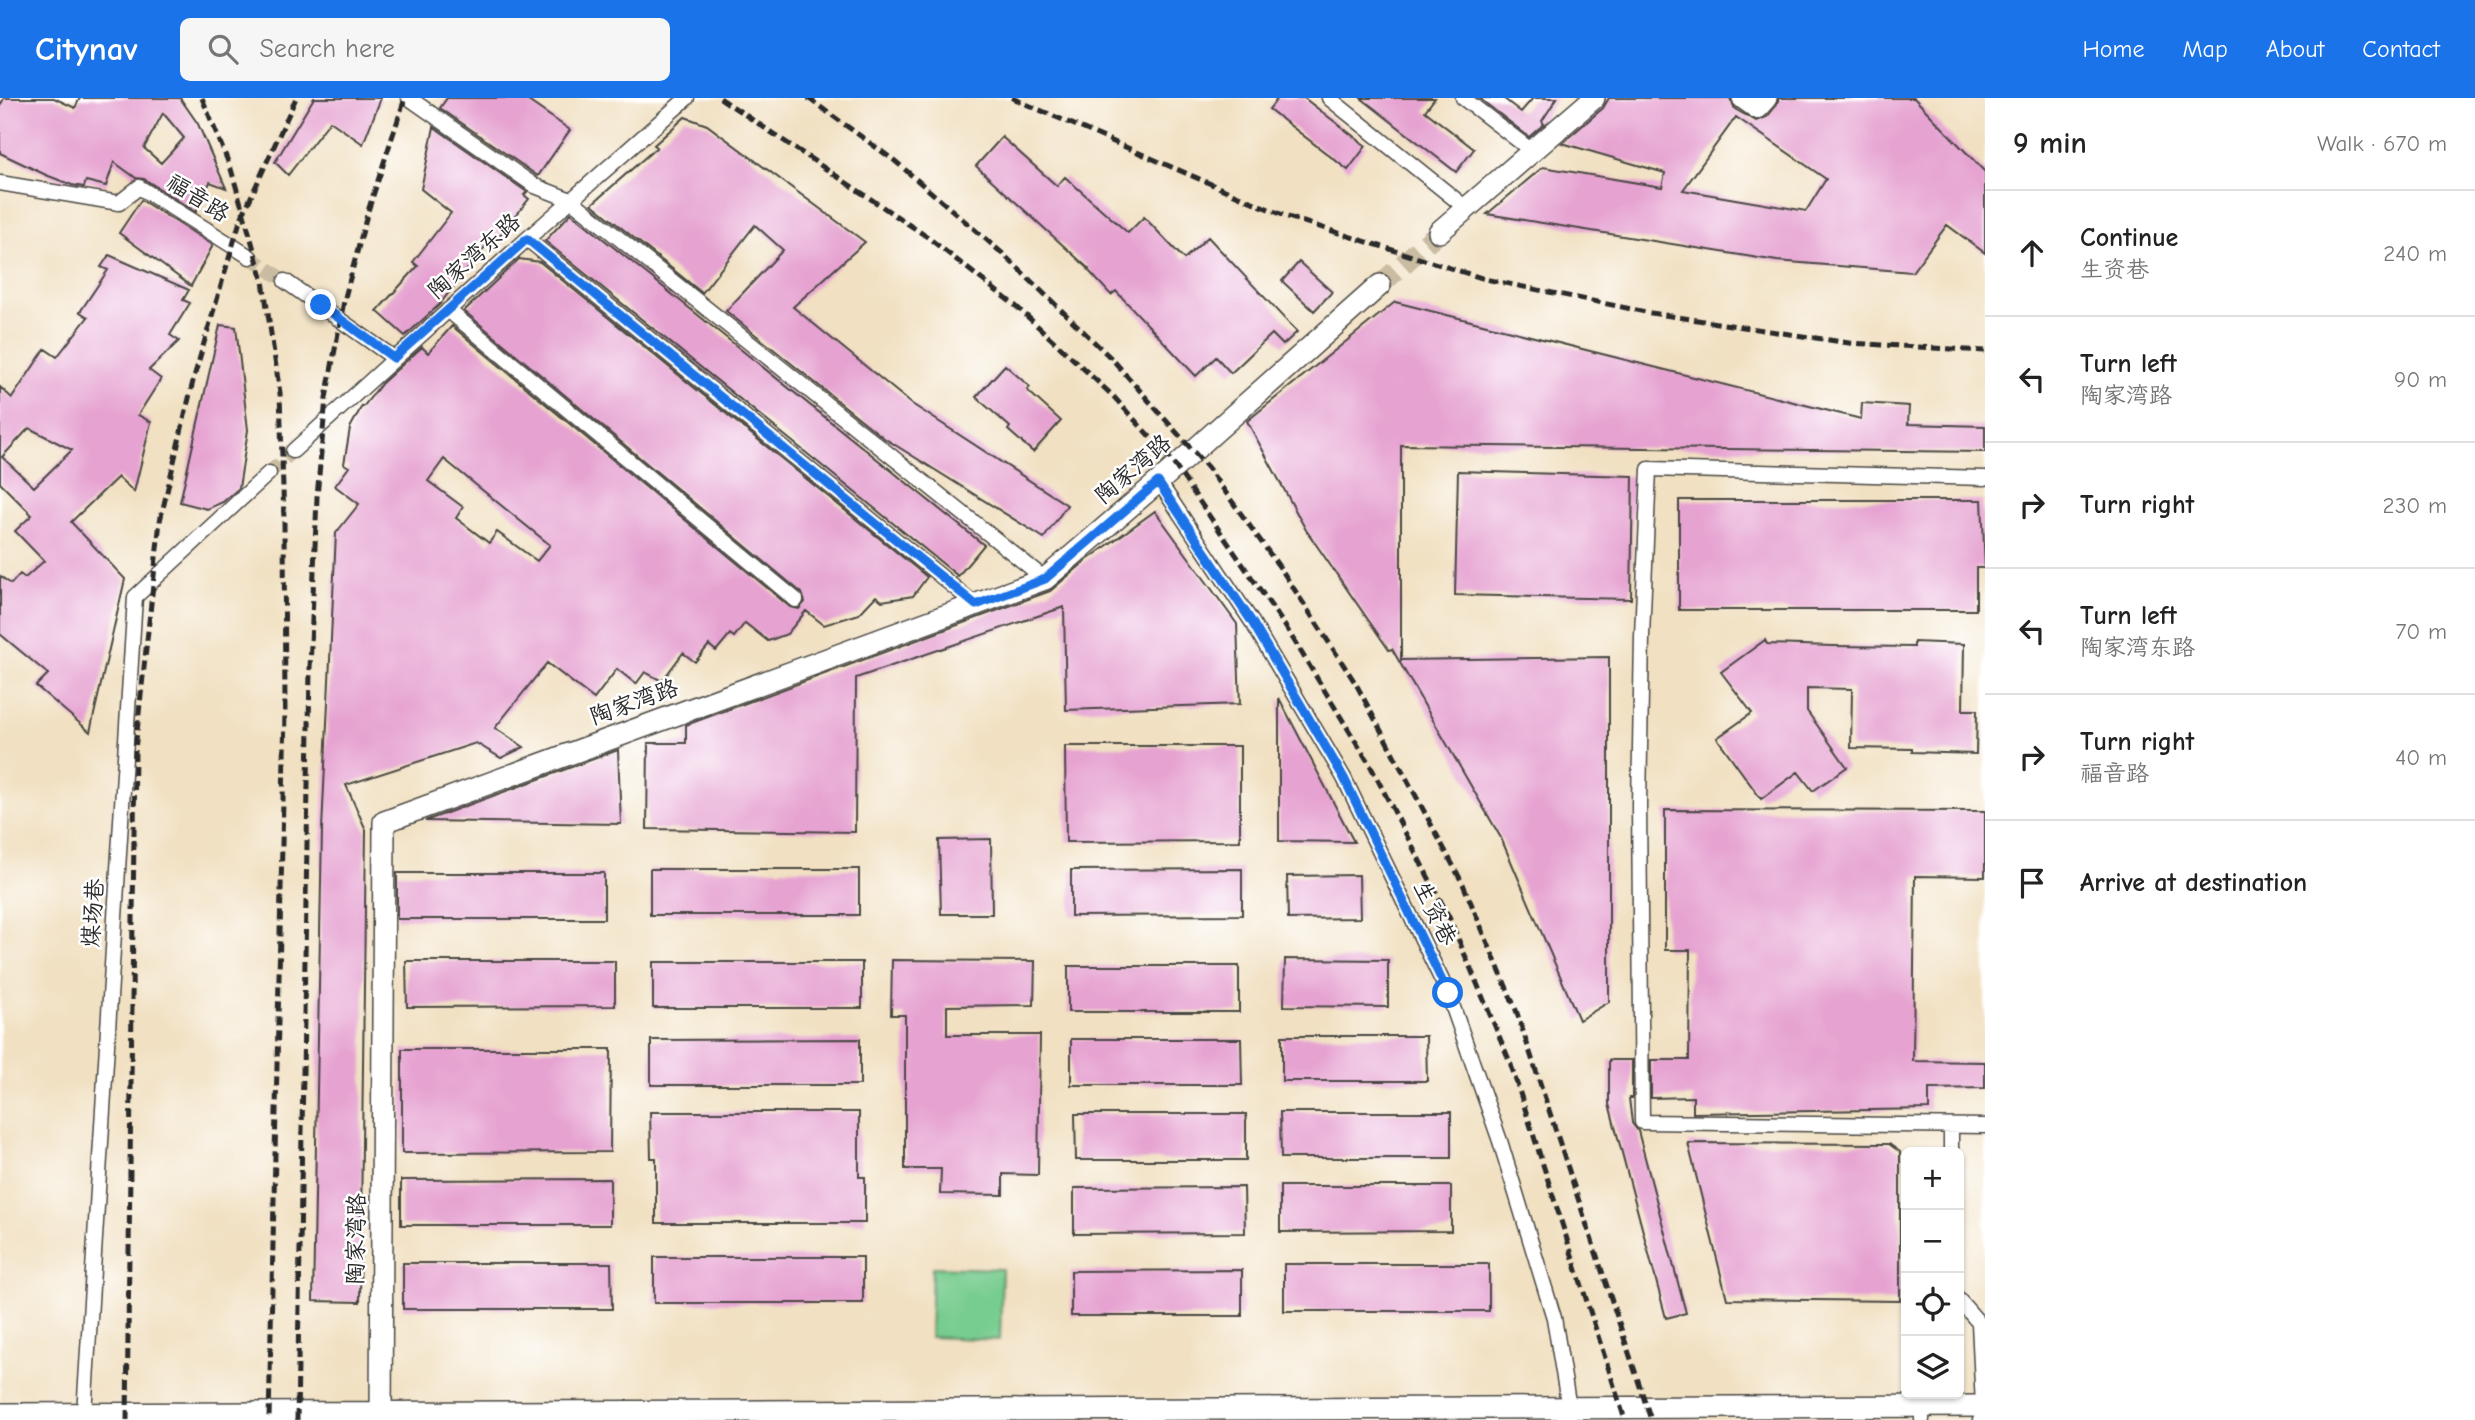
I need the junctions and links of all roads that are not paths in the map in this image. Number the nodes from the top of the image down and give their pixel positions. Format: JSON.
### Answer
{"nodes":[{"id":1,"x":410,"y":98,"type":"edge"},
{"id":2,"x":687,"y":98,"type":"edge"},
{"id":3,"x":1329,"y":98,"type":"edge"},
{"id":4,"x":1463,"y":98,"type":"edge"},
{"id":5,"x":1594,"y":98,"type":"edge"},
{"id":6,"x":1744,"y":98,"type":"edge"},
{"id":7,"x":1766,"y":98,"type":"edge"},
{"id":8,"x":1532,"y":151,"type":"junction"},
{"id":9,"x":0,"y":183,"type":"edge"},
{"id":10,"x":570,"y":200,"type":"junction"},
{"id":11,"x":1466,"y":208,"type":"junction"},
{"id":12,"x":1439,"y":232,"type":"tunnel mouth"},
{"id":13,"x":527,"y":239,"type":"junction"},
{"id":14,"x":250,"y":257,"type":"tunnel mouth"},
{"id":15,"x":285,"y":281,"type":"tunnel mouth"},
{"id":16,"x":1380,"y":285,"type":"tunnel mouth"},
{"id":17,"x":448,"y":310,"type":"junction"},
{"id":18,"x":394,"y":358,"type":"junction"},
{"id":19,"x":293,"y":451,"type":"tunnel mouth"},
{"id":20,"x":269,"y":473,"type":"tunnel mouth"},
{"id":21,"x":1985,"y":478,"type":"edge"},
{"id":22,"x":1158,"y":482,"type":"junction"},
{"id":23,"x":1045,"y":579,"type":"junction"},
{"id":24,"x":796,"y":600,"type":"dead end"},
{"id":25,"x":976,"y":605,"type":"junction"},
{"id":26,"x":1985,"y":1126,"type":"edge"},
{"id":27,"x":1951,"y":1127,"type":"junction"},
{"id":28,"x":1951,"y":1147,"type":"edge"},
{"id":29,"x":1964,"y":1306,"type":"edge"},
{"id":30,"x":1922,"y":1406,"type":"edge"},
{"id":31,"x":1569,"y":1408,"type":"junction"},
{"id":32,"x":1983,"y":1411,"type":"edge"},
{"id":33,"x":0,"y":1414,"type":"edge"},
{"id":34,"x":84,"y":1414,"type":"junction"},
{"id":35,"x":381,"y":1416,"type":"edge"},
{"id":36,"x":530,"y":1416,"type":"edge"}],
"edges":[{"from":1,"to":10,"type":"street"},
{"from":2,"to":10,"type":"street","name":"陶家湾东路"},
{"from":3,"to":11,"type":"street"},
{"from":4,"to":8,"type":"street"},
{"from":5,"to":8,"type":"street"},
{"from":6,"to":7,"type":"street"},
{"from":8,"to":11,"type":"street"},
{"from":9,"to":14,"type":"street","name":"福音路"},
{"from":10,"to":13,"type":"street","name":"陶家湾东路"},
{"from":10,"to":23,"type":"street"},
{"from":11,"to":12,"type":"street"},
{"from":13,"to":17,"type":"street","name":"陶家湾东路"},
{"from":13,"to":25,"type":"street"},
{"from":15,"to":18,"type":"street"},
{"from":16,"to":22,"type":"street","name":"陶家湾路"},
{"from":17,"to":18,"type":"street","name":"陶家湾东路"},
{"from":17,"to":24,"type":"street"},
{"from":18,"to":19,"type":"street","name":"陶家湾东路"},
{"from":20,"to":34,"type":"street","name":"煤场巷"},
{"from":21,"to":27,"type":"street"},
{"from":22,"to":23,"type":"street","name":"陶家湾路"},
{"from":22,"to":31,"type":"street","name":"生资巷"},
{"from":23,"to":25,"type":"street","name":"陶家湾路"},
{"from":25,"to":35,"type":"street","name":"陶家湾路"},
{"from":26,"to":27,"type":"street"},
{"from":27,"to":28,"type":"street"},
{"from":29,"to":32,"type":"street"},
{"from":30,"to":31,"type":"street"},
{"from":30,"to":32,"type":"street"},
{"from":31,"to":36,"type":"street"},
{"from":33,"to":34,"type":"street"},
{"from":34,"to":35,"type":"street"},
{"from":35,"to":36,"type":"street"}]}
